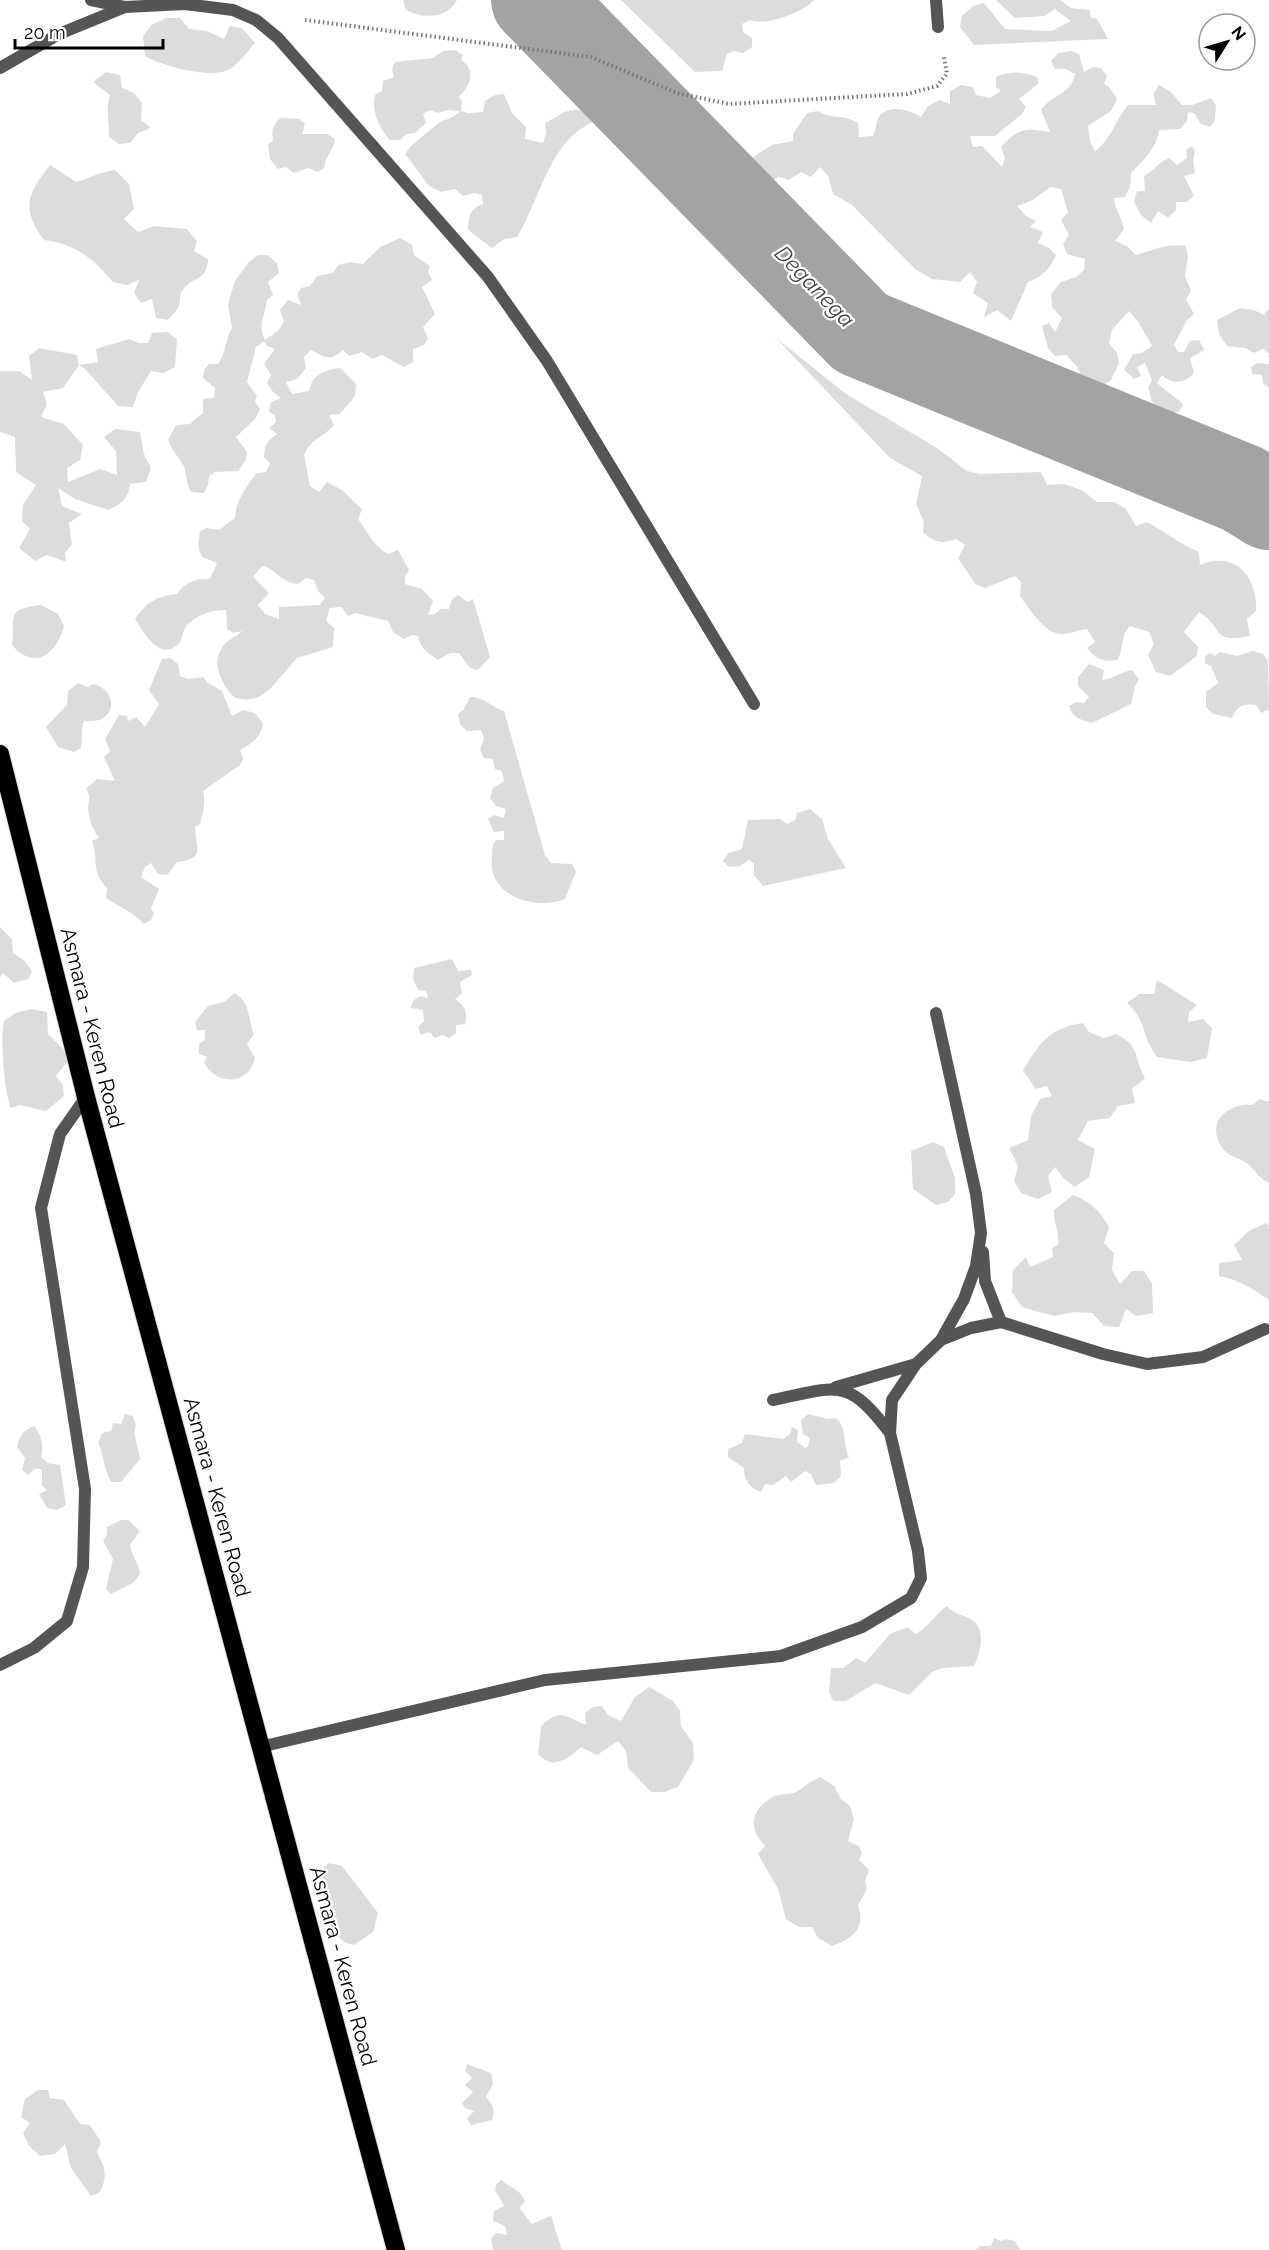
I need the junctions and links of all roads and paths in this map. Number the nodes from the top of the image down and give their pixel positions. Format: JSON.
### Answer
{"nodes":[{"id":1,"x":91,"y":0,"type":"edge"},
{"id":2,"x":936,"y":0,"type":"edge"},
{"id":3,"x":125,"y":8,"type":"junction"},
{"id":4,"x":301,"y":19,"type":"dead end"},
{"id":5,"x":938,"y":27,"type":"joint"},
{"id":6,"x":0,"y":68,"type":"edge"},
{"id":7,"x":754,"y":704,"type":"dead end"},
{"id":8,"x":0,"y":754,"type":"edge"},
{"id":9,"x":936,"y":1013,"type":"dead end"},
{"id":10,"x":86,"y":1097,"type":"junction"},
{"id":11,"x":981,"y":1233,"type":"junction"},
{"id":12,"x":1001,"y":1322,"type":"junction"},
{"id":13,"x":1265,"y":1329,"type":"dead end"},
{"id":14,"x":941,"y":1340,"type":"junction"},
{"id":15,"x":916,"y":1364,"type":"junction"},
{"id":16,"x":835,"y":1387,"type":"junction"},
{"id":17,"x":773,"y":1400,"type":"dead end"},
{"id":18,"x":890,"y":1433,"type":"junction"},
{"id":19,"x":0,"y":1665,"type":"edge"},
{"id":20,"x":260,"y":1747,"type":"junction"},
{"id":21,"x":396,"y":2250,"type":"edge"}],
"edges":[{"from":1,"to":3,"type":"street"},
{"from":2,"to":5,"type":"street"},
{"from":3,"to":6,"type":"street"},
{"from":3,"to":7,"type":"street"},
{"from":4,"to":5,"type":"path"},
{"from":8,"to":10,"type":"highway","name":"Asmara - Keren Road"},
{"from":9,"to":11,"type":"street"},
{"from":10,"to":19,"type":"street"},
{"from":10,"to":20,"type":"highway","name":"Asmara - Keren Road"},
{"from":11,"to":12,"type":"street"},
{"from":11,"to":14,"type":"street"},
{"from":12,"to":13,"type":"street"},
{"from":12,"to":14,"type":"street"},
{"from":14,"to":15,"type":"street"},
{"from":15,"to":16,"type":"street"},
{"from":15,"to":18,"type":"street"},
{"from":16,"to":17,"type":"street"},
{"from":16,"to":18,"type":"street"},
{"from":18,"to":20,"type":"street"},
{"from":20,"to":21,"type":"highway","name":"Asmara - Keren Road"}]}
